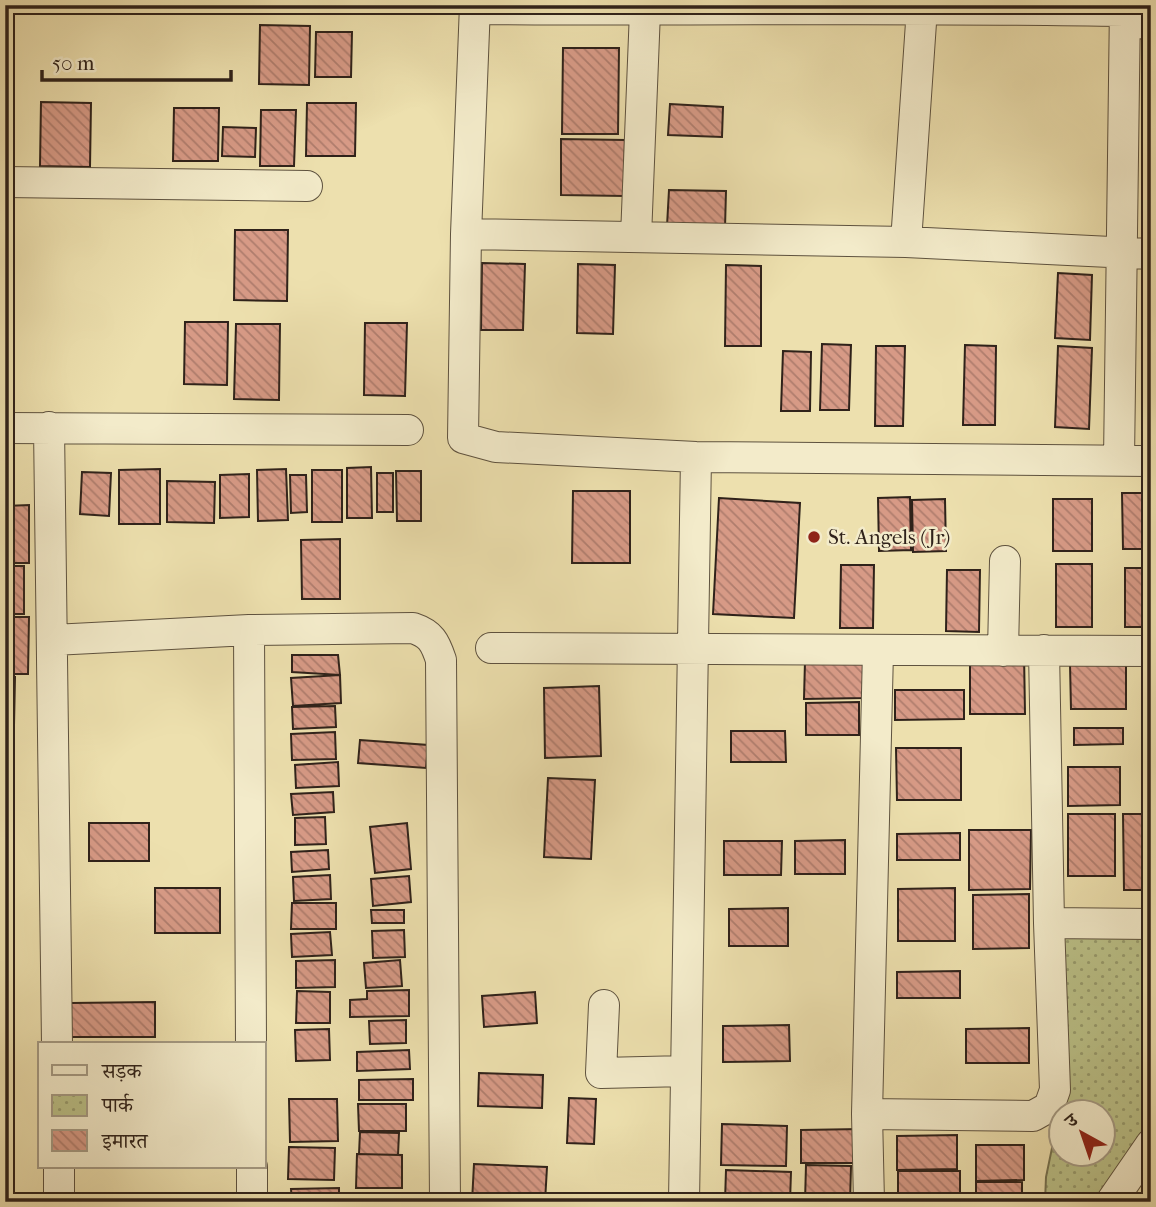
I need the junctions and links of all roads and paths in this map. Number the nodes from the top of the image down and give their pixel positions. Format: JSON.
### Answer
{"nodes":[{"id":1,"x":475,"y":7,"type":"edge"},
{"id":2,"x":922,"y":8,"type":"junction"},
{"id":3,"x":645,"y":10,"type":"junction"},
{"id":4,"x":1134,"y":27,"type":"edge"},
{"id":5,"x":5,"y":183,"type":"edge"},
{"id":6,"x":307,"y":186,"type":"dead end"},
{"id":7,"x":466,"y":234,"type":"junction"},
{"id":8,"x":636,"y":237,"type":"junction"},
{"id":9,"x":906,"y":242,"type":"junction"},
{"id":10,"x":1136,"y":254,"type":"edge"},
{"id":11,"x":49,"y":427,"type":"junction"},
{"id":12,"x":5,"y":428,"type":"edge"},
{"id":13,"x":408,"y":430,"type":"dead end"},
{"id":14,"x":695,"y":457,"type":"junction"},
{"id":15,"x":1119,"y":460,"type":"junction"},
{"id":16,"x":1151,"y":461,"type":"edge"},
{"id":17,"x":1005,"y":561,"type":"dead end"},
{"id":18,"x":249,"y":631,"type":"junction"},
{"id":19,"x":53,"y":640,"type":"junction"},
{"id":20,"x":491,"y":648,"type":"dead end"},
{"id":21,"x":692,"y":648,"type":"junction"},
{"id":22,"x":1044,"y":650,"type":"junction"},
{"id":23,"x":878,"y":651,"type":"junction"},
{"id":24,"x":1003,"y":651,"type":"junction"},
{"id":25,"x":1151,"y":651,"type":"edge"},
{"id":26,"x":1049,"y":923,"type":"junction"},
{"id":27,"x":1151,"y":924,"type":"edge"},
{"id":28,"x":604,"y":1005,"type":"dead end"},
{"id":29,"x":57,"y":1042,"type":"edge"},
{"id":30,"x":251,"y":1042,"type":"edge"},
{"id":31,"x":686,"y":1072,"type":"junction"},
{"id":32,"x":867,"y":1114,"type":"junction"},
{"id":33,"x":1151,"y":1144,"type":"edge"},
{"id":34,"x":59,"y":1168,"type":"edge"},
{"id":35,"x":251,"y":1168,"type":"edge"},
{"id":36,"x":59,"y":1202,"type":"edge"},
{"id":37,"x":252,"y":1202,"type":"edge"},
{"id":38,"x":445,"y":1202,"type":"edge"},
{"id":39,"x":684,"y":1202,"type":"edge"},
{"id":40,"x":869,"y":1202,"type":"edge"},
{"id":41,"x":1111,"y":1202,"type":"edge"}],
"edges":[{"from":1,"to":3,"type":"street"},
{"from":1,"to":7,"type":"street"},
{"from":2,"to":3,"type":"street"},
{"from":2,"to":4,"type":"street"},
{"from":2,"to":9,"type":"street"},
{"from":3,"to":8,"type":"street"},
{"from":4,"to":10,"type":"street"},
{"from":5,"to":6,"type":"street"},
{"from":7,"to":8,"type":"street"},
{"from":7,"to":14,"type":"street"},
{"from":8,"to":9,"type":"street"},
{"from":9,"to":10,"type":"street"},
{"from":10,"to":15,"type":"street"},
{"from":11,"to":12,"type":"street"},
{"from":11,"to":13,"type":"street"},
{"from":11,"to":19,"type":"street"},
{"from":14,"to":15,"type":"street"},
{"from":14,"to":21,"type":"street"},
{"from":15,"to":16,"type":"street"},
{"from":17,"to":24,"type":"street"},
{"from":18,"to":19,"type":"street"},
{"from":18,"to":30,"type":"street"},
{"from":18,"to":38,"type":"street"},
{"from":19,"to":29,"type":"street"},
{"from":20,"to":21,"type":"street"},
{"from":21,"to":23,"type":"street"},
{"from":21,"to":31,"type":"street"},
{"from":22,"to":24,"type":"street"},
{"from":22,"to":25,"type":"street"},
{"from":22,"to":26,"type":"street"},
{"from":23,"to":24,"type":"street"},
{"from":23,"to":32,"type":"street"},
{"from":26,"to":27,"type":"street"},
{"from":26,"to":32,"type":"street"},
{"from":28,"to":31,"type":"street"},
{"from":31,"to":39,"type":"street"},
{"from":32,"to":40,"type":"street"},
{"from":33,"to":41,"type":"street"},
{"from":34,"to":36,"type":"street"},
{"from":35,"to":37,"type":"street"}]}
